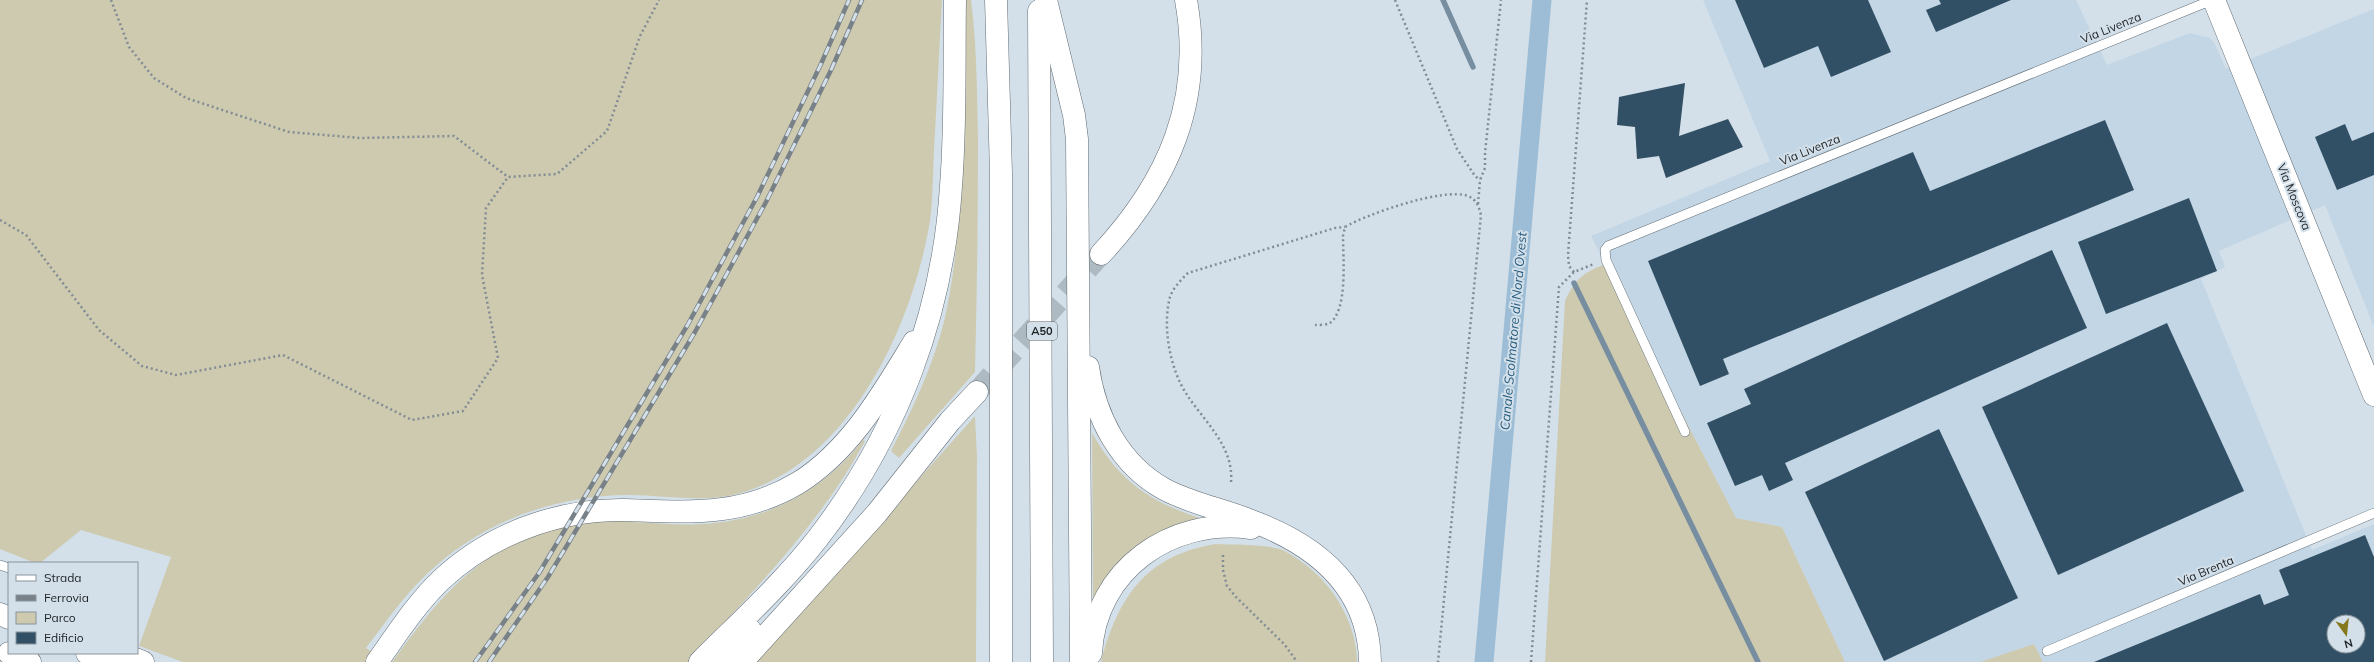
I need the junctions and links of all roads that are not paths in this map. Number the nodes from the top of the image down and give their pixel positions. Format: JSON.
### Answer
{"nodes":[{"id":1,"x":955,"y":0,"type":"edge"},
{"id":2,"x":996,"y":0,"type":"edge"},
{"id":3,"x":1039,"y":0,"type":"edge"},
{"id":4,"x":1046,"y":0,"type":"edge"},
{"id":5,"x":1186,"y":0,"type":"edge"},
{"id":6,"x":2213,"y":0,"type":"edge"},
{"id":7,"x":1101,"y":254,"type":"tunnel mouth"},
{"id":8,"x":933,"y":305,"type":"junction"},
{"id":9,"x":1080,"y":310,"type":"junction"},
{"id":10,"x":977,"y":392,"type":"tunnel mouth"},
{"id":11,"x":2374,"y":395,"type":"edge"},
{"id":12,"x":950,"y":422,"type":"junction"},
{"id":13,"x":1685,"y":432,"type":"dead end"},
{"id":14,"x":2374,"y":513,"type":"edge"},
{"id":15,"x":1280,"y":532,"type":"junction"},
{"id":16,"x":773,"y":588,"type":"junction"},
{"id":17,"x":2046,"y":651,"type":"dead end"},
{"id":18,"x":11,"y":654,"type":"edge"},
{"id":19,"x":88,"y":654,"type":"edge"},
{"id":20,"x":123,"y":654,"type":"edge"},
{"id":21,"x":378,"y":660,"type":"edge"},
{"id":22,"x":30,"y":662,"type":"edge"},
{"id":23,"x":107,"y":662,"type":"edge"},
{"id":24,"x":143,"y":662,"type":"edge"},
{"id":25,"x":700,"y":662,"type":"edge"},
{"id":26,"x":720,"y":662,"type":"edge"},
{"id":27,"x":742,"y":662,"type":"edge"},
{"id":28,"x":1001,"y":662,"type":"edge"},
{"id":29,"x":1042,"y":662,"type":"edge"},
{"id":30,"x":1081,"y":662,"type":"edge"},
{"id":31,"x":1090,"y":662,"type":"edge"},
{"id":32,"x":1370,"y":662,"type":"edge"}],
"edges":[{"from":1,"to":8,"type":"main road"},
{"from":2,"to":28,"type":"main road"},
{"from":3,"to":29,"type":"main road","number":"A50"},
{"from":4,"to":9,"type":"main road"},
{"from":5,"to":7,"type":"main road"},
{"from":6,"to":11,"type":"main road","name":"Via Moscova"},
{"from":6,"to":13,"type":"lane","name":"Via Livenza"},
{"from":8,"to":16,"type":"main road"},
{"from":8,"to":21,"type":"main road"},
{"from":9,"to":15,"type":"main road"},
{"from":9,"to":30,"type":"main road"},
{"from":10,"to":12,"type":"main road"},
{"from":12,"to":26,"type":"main road"},
{"from":12,"to":27,"type":"main road"},
{"from":14,"to":17,"type":"lane","name":"Via Brenta"},
{"from":15,"to":31,"type":"main road"},
{"from":15,"to":32,"type":"main road"},
{"from":16,"to":25,"type":"main road"},
{"from":16,"to":26,"type":"main road"},
{"from":18,"to":22,"type":"main road"},
{"from":19,"to":23,"type":"main road"},
{"from":20,"to":24,"type":"main road"}]}
